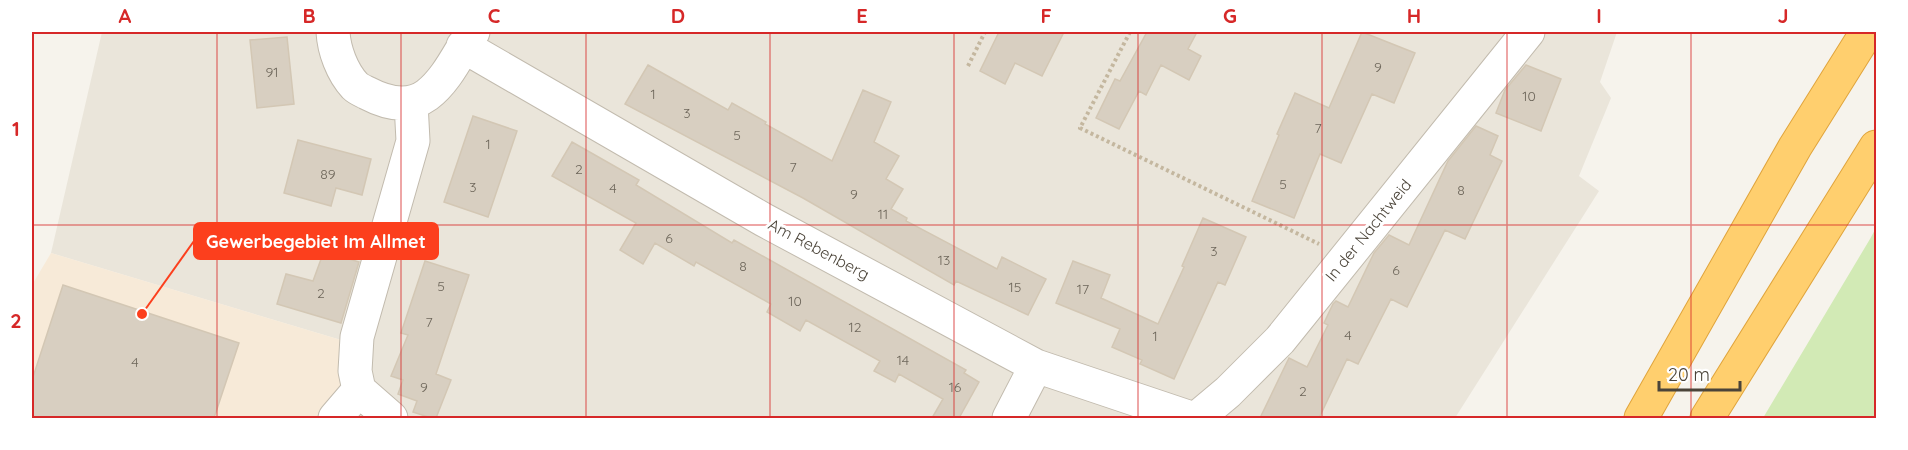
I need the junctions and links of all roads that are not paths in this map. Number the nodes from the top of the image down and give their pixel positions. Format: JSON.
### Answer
{"nodes":[{"id":1,"x":333,"y":32,"type":"edge"},
{"id":2,"x":1528,"y":32,"type":"edge"},
{"id":3,"x":1867,"y":32,"type":"edge"},
{"id":4,"x":468,"y":39,"type":"edge"},
{"id":5,"x":411,"y":103,"type":"junction"},
{"id":6,"x":1876,"y":147,"type":"edge"},
{"id":7,"x":1036,"y":366,"type":"junction"},
{"id":8,"x":359,"y":390,"type":"junction"},
{"id":9,"x":335,"y":418,"type":"edge"},
{"id":10,"x":391,"y":418,"type":"edge"},
{"id":11,"x":1009,"y":418,"type":"edge"},
{"id":12,"x":1191,"y":418,"type":"edge"},
{"id":13,"x":1197,"y":418,"type":"edge"},
{"id":14,"x":1641,"y":418,"type":"edge"},
{"id":15,"x":1707,"y":418,"type":"edge"}],
"edges":[{"from":1,"to":5,"type":"street"},
{"from":2,"to":13,"type":"street","name":"In der Nachtweid"},
{"from":3,"to":14,"type":"highway"},
{"from":4,"to":5,"type":"street"},
{"from":4,"to":7,"type":"street","name":"Am Rebenberg"},
{"from":5,"to":8,"type":"street"},
{"from":6,"to":15,"type":"highway"},
{"from":7,"to":11,"type":"street"},
{"from":7,"to":12,"type":"street","name":"Am Rebenberg"},
{"from":8,"to":9,"type":"street"},
{"from":8,"to":10,"type":"street"}]}
